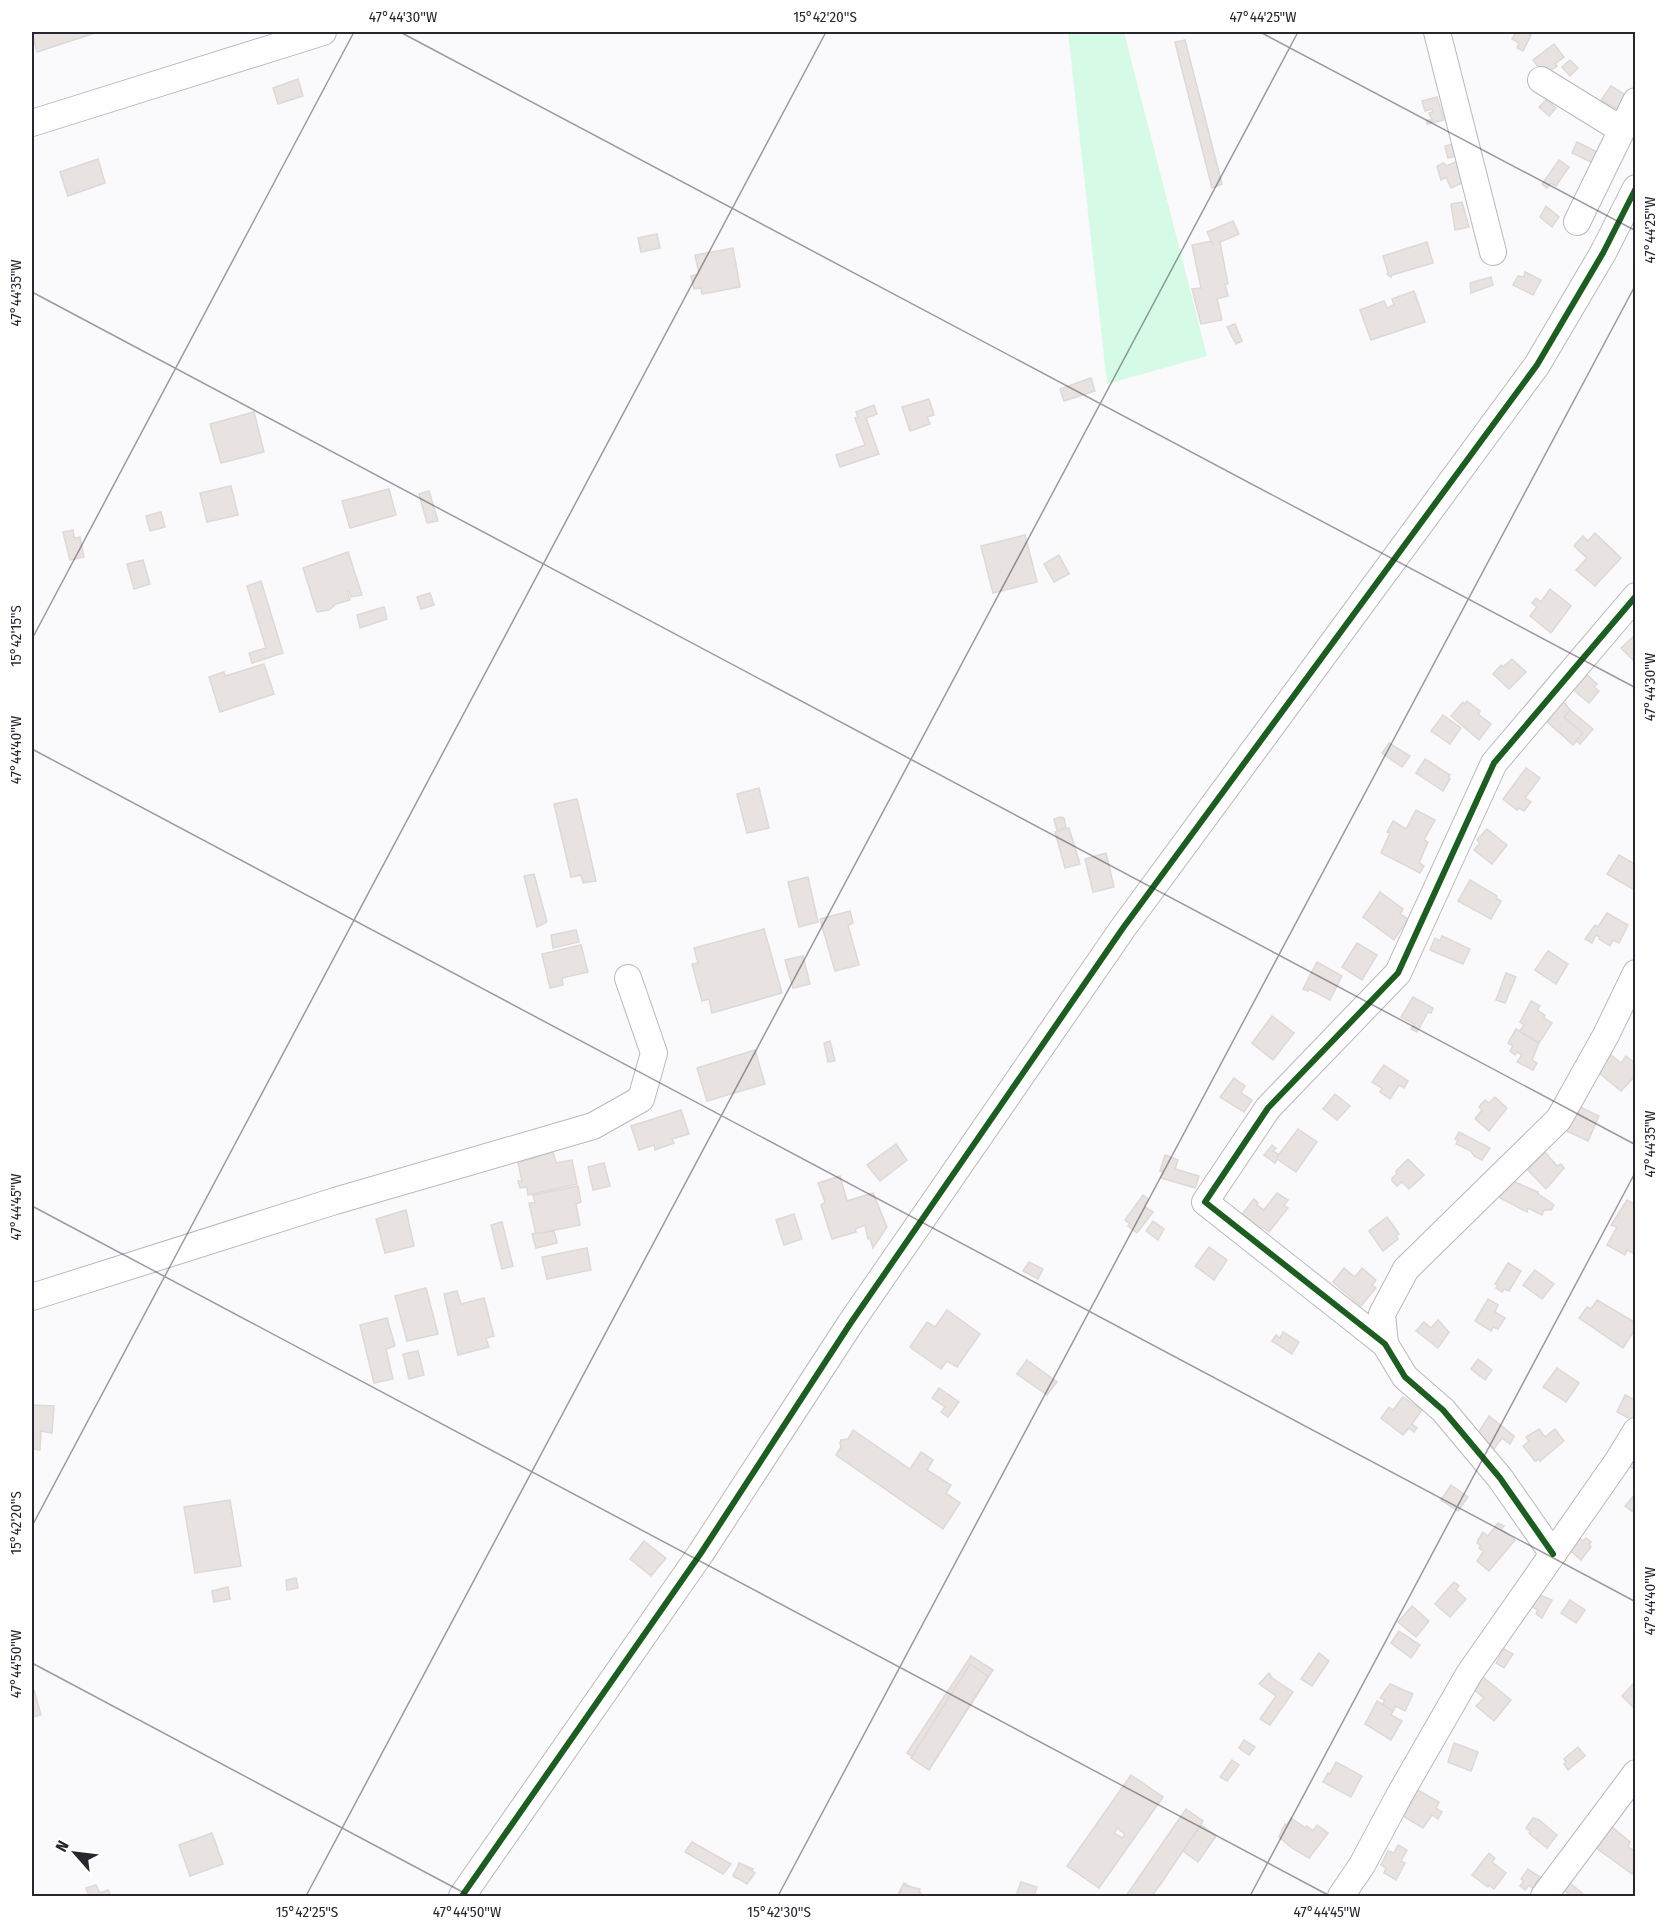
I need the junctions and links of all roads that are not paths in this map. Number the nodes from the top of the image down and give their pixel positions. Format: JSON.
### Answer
{"nodes":[{"id":1,"x":323,"y":32,"type":"edge"},
{"id":2,"x":1437,"y":32,"type":"edge"},
{"id":3,"x":1541,"y":80,"type":"dead end"},
{"id":4,"x":1635,"y":101,"type":"edge"},
{"id":5,"x":32,"y":123,"type":"edge"},
{"id":6,"x":1622,"y":130,"type":"junction"},
{"id":7,"x":1635,"y":188,"type":"edge"},
{"id":8,"x":1577,"y":222,"type":"dead end"},
{"id":9,"x":1493,"y":252,"type":"dead end"},
{"id":10,"x":1635,"y":596,"type":"edge"},
{"id":11,"x":1635,"y":973,"type":"edge"},
{"id":12,"x":628,"y":978,"type":"dead end"},
{"id":13,"x":32,"y":1297,"type":"edge"},
{"id":14,"x":1385,"y":1344,"type":"junction"},
{"id":15,"x":1635,"y":1431,"type":"edge"},
{"id":16,"x":1553,"y":1554,"type":"junction"},
{"id":17,"x":1635,"y":1773,"type":"edge"},
{"id":18,"x":462,"y":1896,"type":"edge"},
{"id":19,"x":1341,"y":1896,"type":"edge"},
{"id":20,"x":1544,"y":1896,"type":"edge"}],
"edges":[{"from":1,"to":5,"type":"street"},
{"from":2,"to":9,"type":"street"},
{"from":3,"to":6,"type":"street"},
{"from":4,"to":6,"type":"street"},
{"from":6,"to":8,"type":"street"},
{"from":7,"to":18,"type":"street"},
{"from":10,"to":14,"type":"street"},
{"from":11,"to":14,"type":"street"},
{"from":12,"to":13,"type":"street"},
{"from":14,"to":16,"type":"street"},
{"from":15,"to":16,"type":"street"},
{"from":16,"to":19,"type":"street"},
{"from":17,"to":20,"type":"street"}]}
